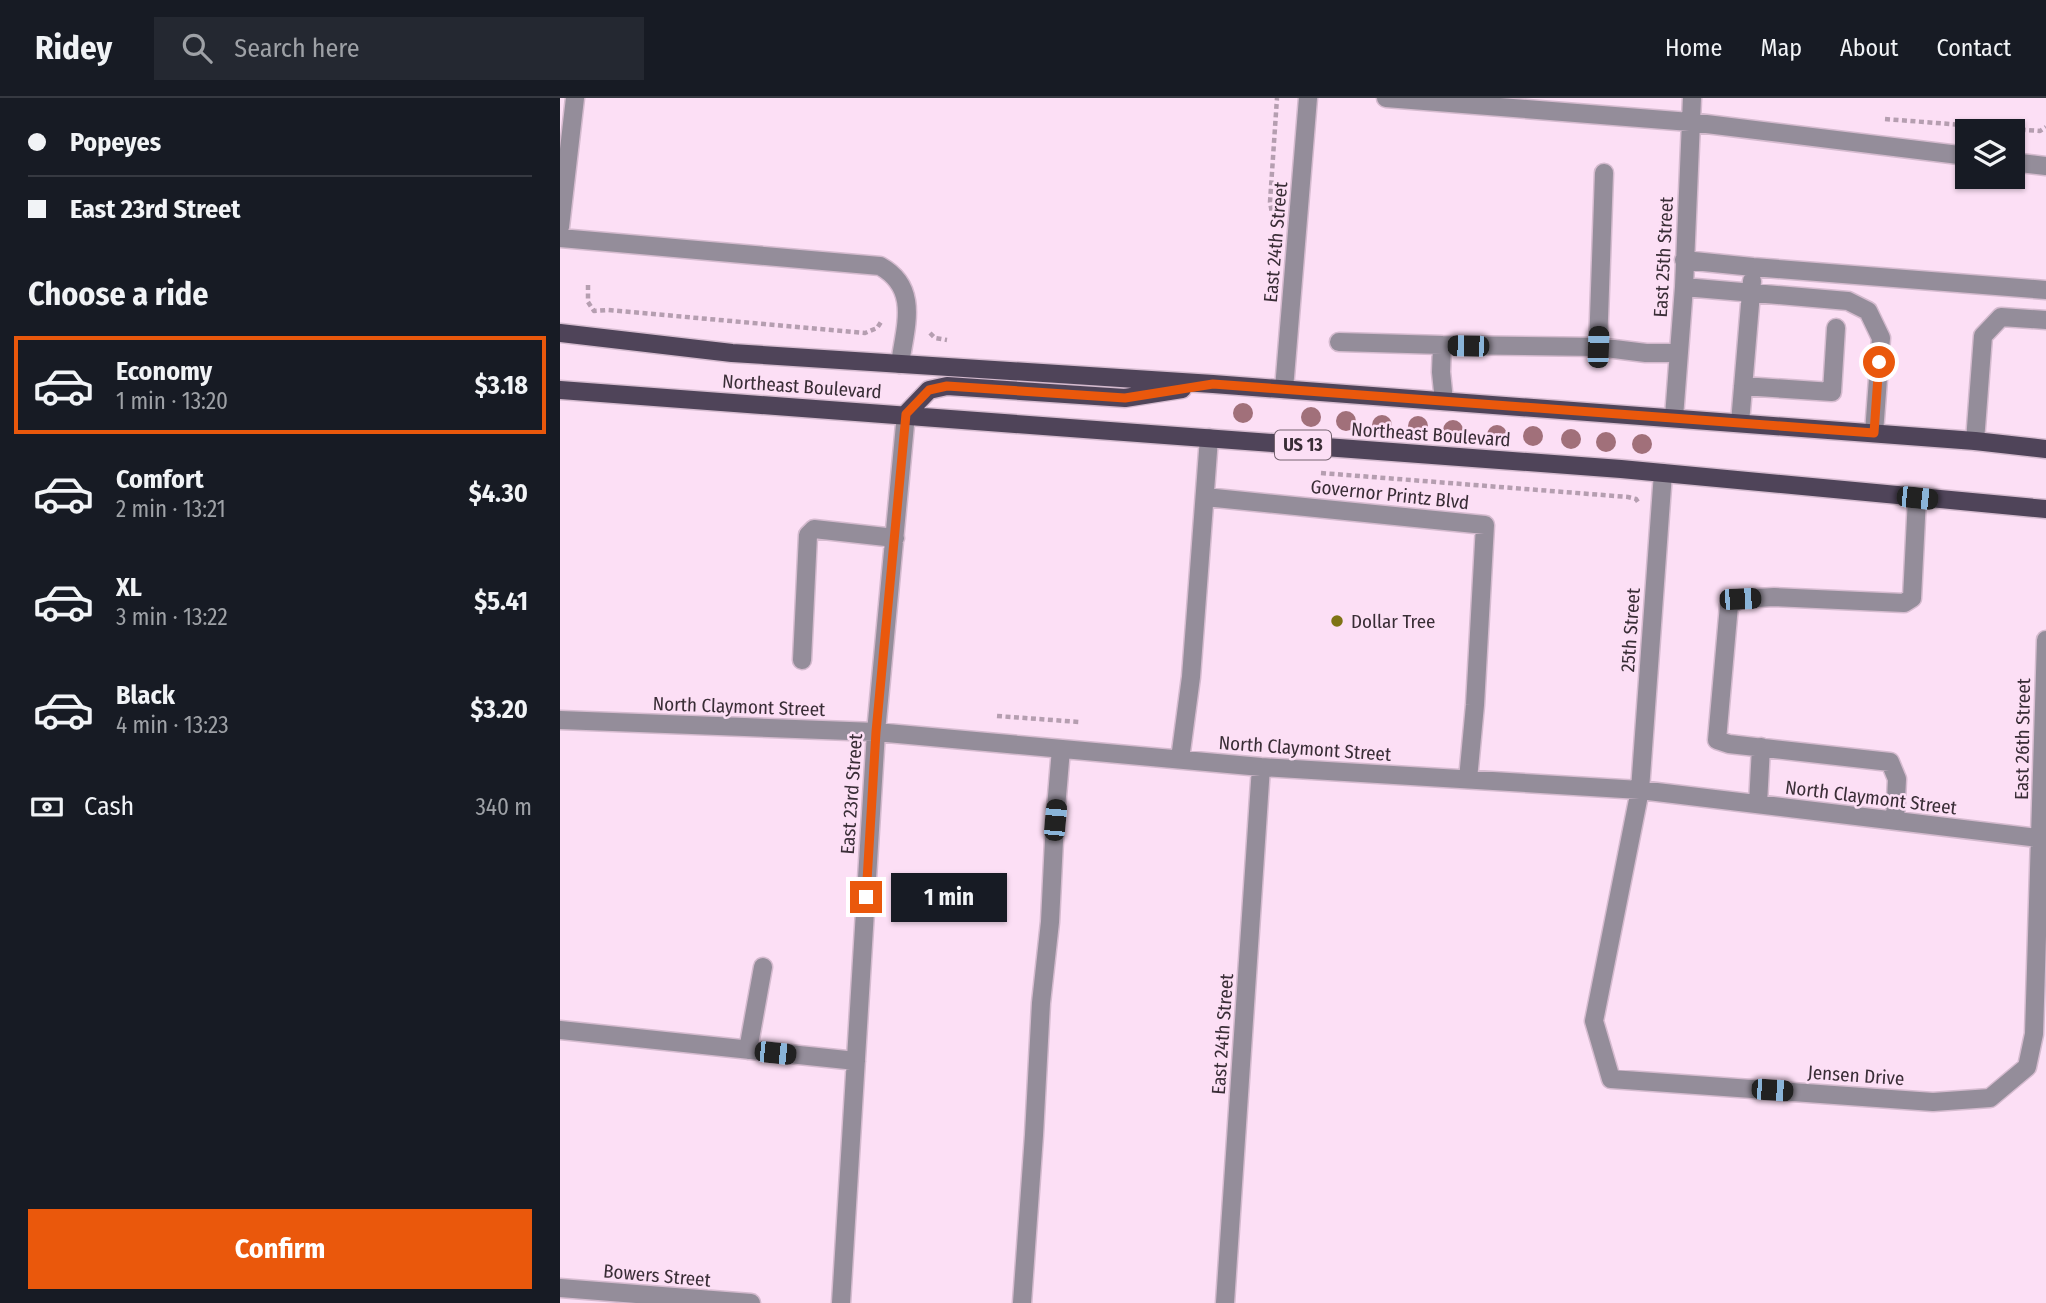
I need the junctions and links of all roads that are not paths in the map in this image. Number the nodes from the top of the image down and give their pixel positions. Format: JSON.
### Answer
{"nodes":[{"id":1,"x":575,"y":98,"type":"edge"},
{"id":2,"x":1308,"y":98,"type":"edge"},
{"id":3,"x":1386,"y":98,"type":"edge"},
{"id":4,"x":1611,"y":98,"type":"edge"},
{"id":5,"x":1692,"y":98,"type":"edge"},
{"id":6,"x":1611,"y":117,"type":"junction"},
{"id":7,"x":1690,"y":122,"type":"junction"},
{"id":8,"x":1955,"y":155,"type":"edge"},
{"id":9,"x":2025,"y":164,"type":"edge"},
{"id":10,"x":2046,"y":166,"type":"edge"},
{"id":11,"x":1604,"y":173,"type":"dead end"},
{"id":12,"x":560,"y":227,"type":"edge"},
{"id":13,"x":560,"y":238,"type":"edge"},
{"id":14,"x":1684,"y":260,"type":"junction"},
{"id":15,"x":1753,"y":267,"type":"junction"},
{"id":16,"x":1684,"y":286,"type":"junction"},
{"id":17,"x":2046,"y":290,"type":"edge"},
{"id":18,"x":1751,"y":292,"type":"junction"},
{"id":19,"x":2046,"y":320,"type":"edge"},
{"id":20,"x":1836,"y":328,"type":"dead end"},
{"id":21,"x":560,"y":333,"type":"edge"},
{"id":22,"x":1339,"y":342,"type":"dead end"},
{"id":23,"x":1442,"y":345,"type":"junction"},
{"id":24,"x":1598,"y":347,"type":"junction"},
{"id":25,"x":1679,"y":353,"type":"junction"},
{"id":26,"x":900,"y":364,"type":"junction"},
{"id":27,"x":1213,"y":384,"type":"junction"},
{"id":28,"x":1743,"y":386,"type":"junction"},
{"id":29,"x":1284,"y":389,"type":"junction"},
{"id":30,"x":560,"y":390,"type":"edge"},
{"id":31,"x":1444,"y":401,"type":"junction"},
{"id":32,"x":906,"y":414,"type":"junction"},
{"id":33,"x":1674,"y":417,"type":"junction"},
{"id":34,"x":1741,"y":423,"type":"junction"},
{"id":35,"x":1874,"y":433,"type":"junction"},
{"id":36,"x":1209,"y":438,"type":"junction"},
{"id":37,"x":1975,"y":441,"type":"junction"},
{"id":38,"x":2046,"y":449,"type":"edge"},
{"id":39,"x":1663,"y":473,"type":"junction"},
{"id":40,"x":1205,"y":497,"type":"junction"},
{"id":41,"x":1917,"y":498,"type":"junction"},
{"id":42,"x":2046,"y":509,"type":"edge"},
{"id":43,"x":895,"y":538,"type":"junction"},
{"id":44,"x":2046,"y":640,"type":"edge"},
{"id":45,"x":802,"y":660,"type":"dead end"},
{"id":46,"x":2045,"y":672,"type":"edge"},
{"id":47,"x":560,"y":720,"type":"edge"},
{"id":48,"x":876,"y":732,"type":"junction"},
{"id":49,"x":1761,"y":747,"type":"junction"},
{"id":50,"x":1061,"y":749,"type":"junction"},
{"id":51,"x":1180,"y":760,"type":"junction"},
{"id":52,"x":1261,"y":767,"type":"junction"},
{"id":53,"x":1468,"y":779,"type":"junction"},
{"id":54,"x":1640,"y":790,"type":"junction"},
{"id":55,"x":1758,"y":804,"type":"junction"},
{"id":56,"x":1895,"y":821,"type":"junction"},
{"id":57,"x":2043,"y":839,"type":"edge"},
{"id":58,"x":763,"y":967,"type":"dead end"},
{"id":59,"x":560,"y":1030,"type":"edge"},
{"id":60,"x":748,"y":1050,"type":"junction"},
{"id":61,"x":856,"y":1061,"type":"junction"},
{"id":62,"x":560,"y":1288,"type":"edge"},
{"id":63,"x":652,"y":1299,"type":"edge"},
{"id":64,"x":751,"y":1303,"type":"edge"},
{"id":65,"x":841,"y":1303,"type":"edge"},
{"id":66,"x":1022,"y":1303,"type":"edge"},
{"id":67,"x":1225,"y":1303,"type":"edge"}],
"edges":[{"from":1,"to":12,"type":"street"},
{"from":2,"to":29,"type":"street","name":"East 24th Street"},
{"from":3,"to":6,"type":"street"},
{"from":4,"to":6,"type":"street"},
{"from":5,"to":7,"type":"street","name":"East 25th Street"},
{"from":6,"to":7,"type":"street"},
{"from":7,"to":8,"type":"street"},
{"from":7,"to":14,"type":"street","name":"East 25th Street"},
{"from":9,"to":10,"type":"street"},
{"from":11,"to":24,"type":"street"},
{"from":13,"to":26,"type":"street"},
{"from":14,"to":15,"type":"street"},
{"from":14,"to":16,"type":"street","name":"East 25th Street"},
{"from":15,"to":17,"type":"street"},
{"from":15,"to":18,"type":"street"},
{"from":16,"to":18,"type":"street"},
{"from":16,"to":25,"type":"street","name":"East 25th Street"},
{"from":18,"to":28,"type":"street"},
{"from":18,"to":35,"type":"street"},
{"from":19,"to":37,"type":"street"},
{"from":20,"to":28,"type":"street"},
{"from":21,"to":26,"type":"main road","name":"Northeast Boulevard"},
{"from":22,"to":23,"type":"street"},
{"from":23,"to":24,"type":"street"},
{"from":23,"to":31,"type":"street"},
{"from":24,"to":25,"type":"street"},
{"from":25,"to":33,"type":"street","name":"East 25th Street"},
{"from":26,"to":27,"type":"main road","name":"Northeast Boulevard"},
{"from":27,"to":29,"type":"main road","name":"Northeast Boulevard"},
{"from":27,"to":32,"type":"main road"},
{"from":28,"to":34,"type":"street"},
{"from":29,"to":31,"type":"main road","name":"Northeast Boulevard"},
{"from":30,"to":32,"type":"main road","name":"Northeast Boulevard","number":"US 13"},
{"from":31,"to":33,"type":"main road","name":"Northeast Boulevard"},
{"from":32,"to":36,"type":"main road","name":"Northeast Boulevard","number":"US 13"},
{"from":32,"to":43,"type":"street","name":"East 23rd Street"},
{"from":33,"to":34,"type":"main road","name":"Northeast Boulevard"},
{"from":34,"to":35,"type":"main road","name":"Northeast Boulevard"},
{"from":35,"to":37,"type":"main road","name":"Northeast Boulevard"},
{"from":36,"to":39,"type":"main road","name":"Northeast Boulevard","number":"US 13"},
{"from":36,"to":40,"type":"street"},
{"from":37,"to":38,"type":"main road","name":"Northeast Boulevard"},
{"from":39,"to":41,"type":"main road","name":"Northeast Boulevard","number":"US 13"},
{"from":39,"to":54,"type":"street","name":"25th Street"},
{"from":40,"to":51,"type":"street"},
{"from":40,"to":53,"type":"street","name":"Governor Printz Blvd"},
{"from":41,"to":42,"type":"main road","name":"Northeast Boulevard","number":"US 13"},
{"from":41,"to":49,"type":"street"},
{"from":43,"to":45,"type":"street"},
{"from":43,"to":48,"type":"street","name":"East 23rd Street"},
{"from":44,"to":46,"type":"street","name":"East 26th Street"},
{"from":46,"to":57,"type":"street","name":"East 26th Street"},
{"from":47,"to":48,"type":"street","name":"North Claymont Street"},
{"from":48,"to":50,"type":"street","name":"North Claymont Street"},
{"from":48,"to":61,"type":"street","name":"East 23rd Street"},
{"from":49,"to":55,"type":"street"},
{"from":49,"to":56,"type":"street"},
{"from":50,"to":51,"type":"street","name":"North Claymont Street"},
{"from":50,"to":66,"type":"street"},
{"from":51,"to":52,"type":"street","name":"North Claymont Street"},
{"from":52,"to":53,"type":"street","name":"North Claymont Street"},
{"from":52,"to":67,"type":"street","name":"East 24th Street"},
{"from":53,"to":54,"type":"street","name":"North Claymont Street"},
{"from":54,"to":55,"type":"street","name":"North Claymont Street"},
{"from":54,"to":57,"type":"street","name":"Jensen Drive"},
{"from":55,"to":56,"type":"street","name":"North Claymont Street"},
{"from":56,"to":57,"type":"street","name":"North Claymont Street"},
{"from":58,"to":60,"type":"street"},
{"from":59,"to":60,"type":"street"},
{"from":60,"to":61,"type":"street"},
{"from":61,"to":65,"type":"street","name":"East 23rd Street"},
{"from":62,"to":63,"type":"street","name":"Bowers Street"},
{"from":63,"to":64,"type":"street","name":"Bowers Street"}]}
